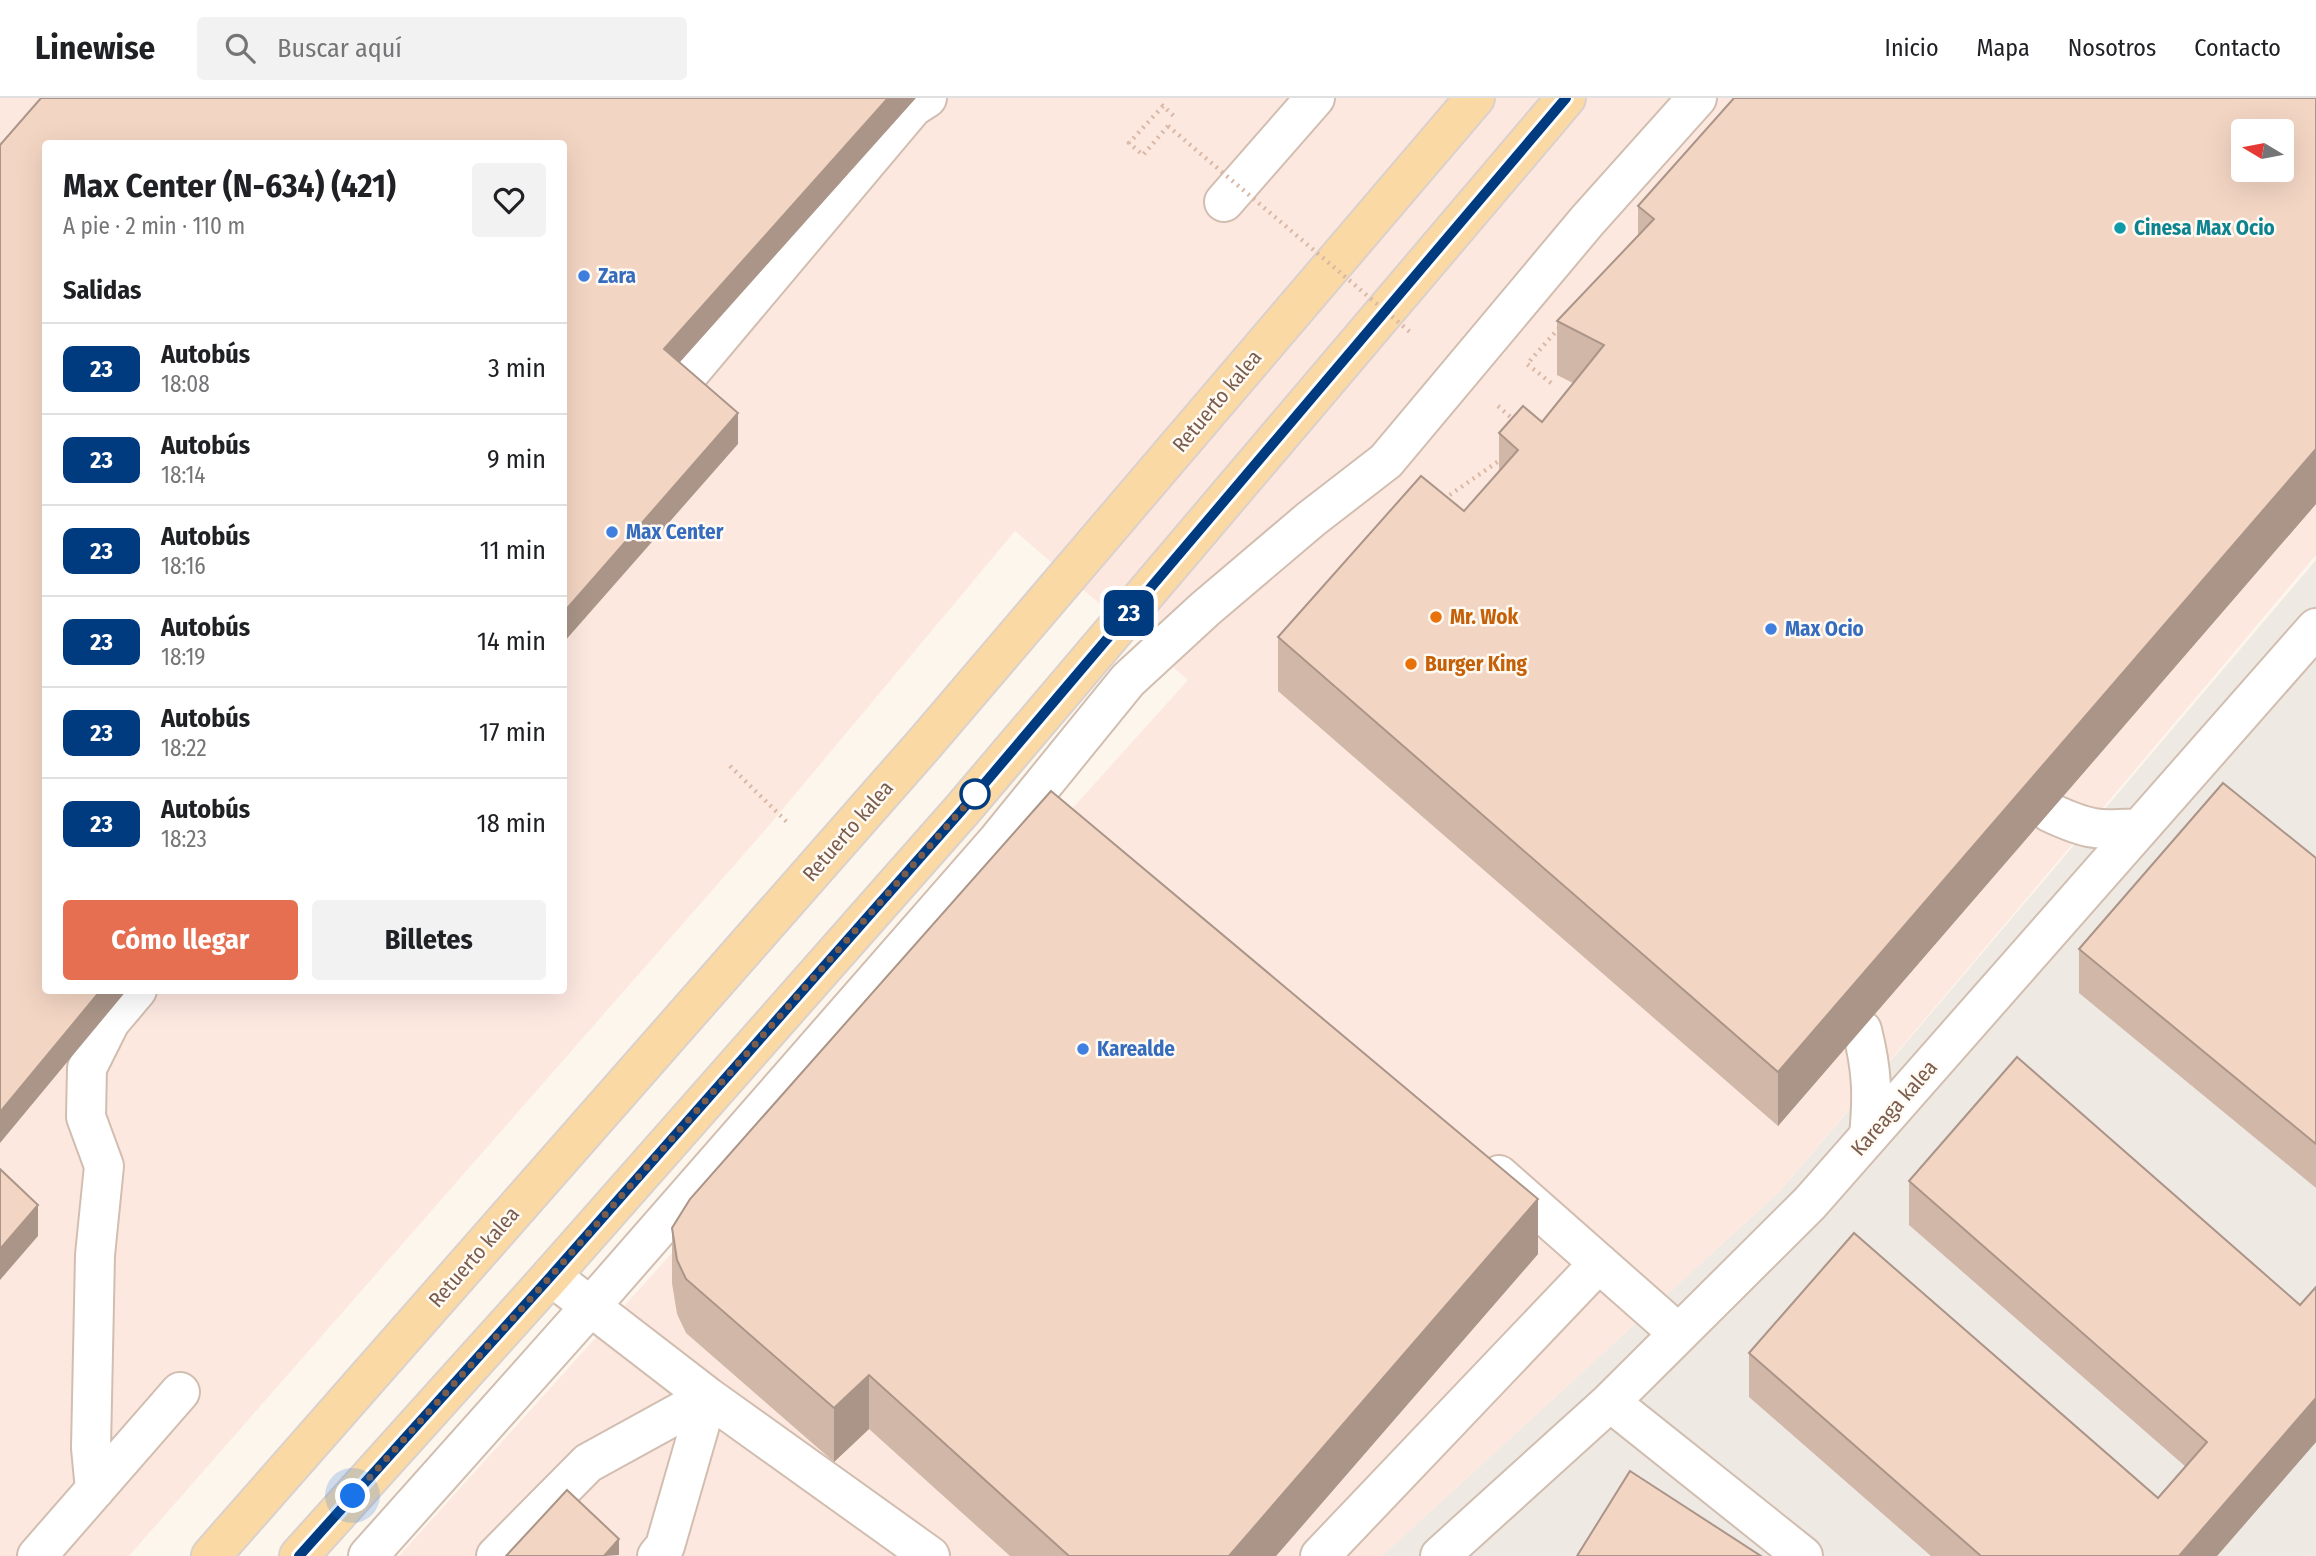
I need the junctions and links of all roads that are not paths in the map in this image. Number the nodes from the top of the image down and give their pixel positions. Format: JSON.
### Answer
{"nodes":[{"id":1,"x":886,"y":98,"type":"edge"},
{"id":2,"x":927,"y":98,"type":"edge"},
{"id":3,"x":1315,"y":98,"type":"edge"},
{"id":4,"x":1475,"y":98,"type":"edge"},
{"id":5,"x":1566,"y":98,"type":"edge"},
{"id":6,"x":1696,"y":98,"type":"edge"},
{"id":7,"x":1224,"y":202,"type":"dead end"},
{"id":8,"x":2316,"y":628,"type":"edge"},
{"id":9,"x":962,"y":810,"type":"junction"},
{"id":10,"x":2049,"y":812,"type":"dead end"},
{"id":11,"x":2140,"y":828,"type":"junction"},
{"id":12,"x":998,"y":840,"type":"junction"},
{"id":13,"x":98,"y":994,"type":"edge"},
{"id":14,"x":134,"y":994,"type":"edge"},
{"id":15,"x":1862,"y":1030,"type":"dead end"},
{"id":16,"x":65,"y":1031,"type":"edge"},
{"id":17,"x":1869,"y":1136,"type":"junction"},
{"id":18,"x":1478,"y":1156,"type":"edge"},
{"id":19,"x":1599,"y":1263,"type":"junction"},
{"id":20,"x":551,"y":1276,"type":"junction"},
{"id":21,"x":590,"y":1307,"type":"junction"},
{"id":22,"x":1678,"y":1333,"type":"junction"},
{"id":23,"x":180,"y":1392,"type":"dead end"},
{"id":24,"x":708,"y":1397,"type":"junction"},
{"id":25,"x":1610,"y":1402,"type":"junction"},
{"id":26,"x":95,"y":1490,"type":"junction"},
{"id":27,"x":666,"y":1553,"type":"edge"},
{"id":28,"x":37,"y":1556,"type":"edge"},
{"id":29,"x":211,"y":1556,"type":"edge"},
{"id":30,"x":299,"y":1556,"type":"edge"},
{"id":31,"x":368,"y":1556,"type":"edge"},
{"id":32,"x":496,"y":1556,"type":"edge"},
{"id":33,"x":930,"y":1556,"type":"edge"},
{"id":34,"x":1320,"y":1556,"type":"edge"},
{"id":35,"x":1440,"y":1556,"type":"edge"},
{"id":36,"x":1803,"y":1556,"type":"edge"}],
"edges":[{"from":1,"to":2,"type":"street"},
{"from":3,"to":7,"type":"street"},
{"from":4,"to":29,"type":"main road","name":"Retuerto kalea"},
{"from":5,"to":9,"type":"main road"},
{"from":6,"to":12,"type":"street"},
{"from":8,"to":11,"type":"street","name":"Kareaga kalea"},
{"from":9,"to":12,"type":"street"},
{"from":9,"to":20,"type":"main road"},
{"from":10,"to":11,"type":"street"},
{"from":11,"to":17,"type":"street","name":"Kareaga kalea"},
{"from":12,"to":21,"type":"street"},
{"from":13,"to":16,"type":"street"},
{"from":14,"to":26,"type":"street"},
{"from":15,"to":17,"type":"street"},
{"from":17,"to":22,"type":"street","name":"Kareaga kalea"},
{"from":18,"to":19,"type":"street"},
{"from":19,"to":22,"type":"street"},
{"from":19,"to":34,"type":"street"},
{"from":20,"to":21,"type":"street"},
{"from":20,"to":30,"type":"main road"},
{"from":21,"to":24,"type":"street"},
{"from":21,"to":31,"type":"street"},
{"from":22,"to":25,"type":"street","name":"Kareaga kalea"},
{"from":23,"to":26,"type":"street"},
{"from":24,"to":27,"type":"street"},
{"from":24,"to":32,"type":"street"},
{"from":24,"to":33,"type":"street"},
{"from":25,"to":35,"type":"street","name":"Kareaga kalea"},
{"from":25,"to":36,"type":"street"},
{"from":26,"to":28,"type":"street"}]}
